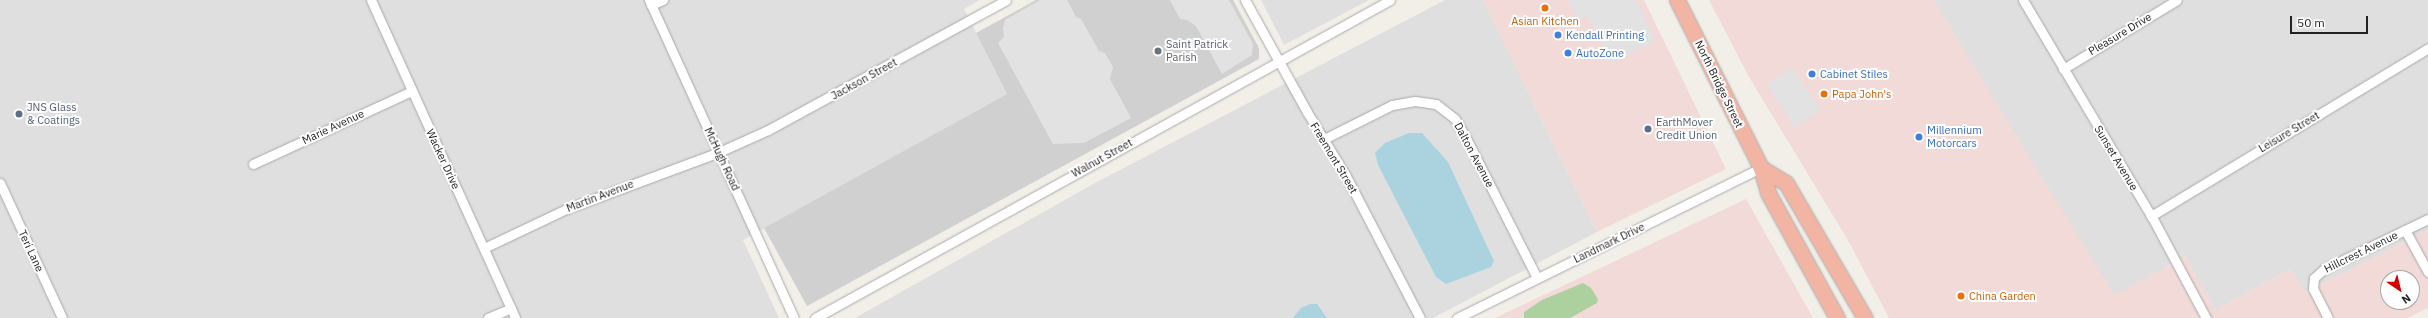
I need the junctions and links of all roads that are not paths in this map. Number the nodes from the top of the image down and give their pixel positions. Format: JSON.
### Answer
{"nodes":[{"id":1,"x":371,"y":0,"type":"edge"},
{"id":2,"x":663,"y":0,"type":"edge"},
{"id":3,"x":1006,"y":0,"type":"edge"},
{"id":4,"x":1245,"y":0,"type":"edge"},
{"id":5,"x":1390,"y":0,"type":"edge"},
{"id":6,"x":1677,"y":0,"type":"edge"},
{"id":7,"x":2023,"y":0,"type":"edge"},
{"id":8,"x":2177,"y":0,"type":"edge"},
{"id":9,"x":650,"y":3,"type":"edge"},
{"id":10,"x":2428,"y":48,"type":"edge"},
{"id":11,"x":1278,"y":61,"type":"junction"},
{"id":12,"x":2063,"y":69,"type":"junction"},
{"id":13,"x":412,"y":91,"type":"junction"},
{"id":14,"x":1324,"y":139,"type":"junction"},
{"id":15,"x":719,"y":152,"type":"junction"},
{"id":16,"x":253,"y":164,"type":"dead end"},
{"id":17,"x":1761,"y":168,"type":"junction"},
{"id":18,"x":0,"y":183,"type":"edge"},
{"id":19,"x":2151,"y":216,"type":"junction"},
{"id":20,"x":2428,"y":219,"type":"edge"},
{"id":21,"x":2405,"y":230,"type":"junction"},
{"id":22,"x":484,"y":248,"type":"junction"},
{"id":23,"x":2428,"y":272,"type":"edge"},
{"id":24,"x":1537,"y":278,"type":"junction"},
{"id":25,"x":511,"y":308,"type":"junction"},
{"id":26,"x":62,"y":318,"type":"edge"},
{"id":27,"x":488,"y":318,"type":"edge"},
{"id":28,"x":516,"y":318,"type":"edge"},
{"id":29,"x":794,"y":318,"type":"edge"},
{"id":30,"x":815,"y":318,"type":"edge"},
{"id":31,"x":1420,"y":318,"type":"edge"},
{"id":32,"x":1457,"y":318,"type":"edge"},
{"id":33,"x":1837,"y":318,"type":"edge"},
{"id":34,"x":1865,"y":318,"type":"edge"},
{"id":35,"x":2206,"y":318,"type":"edge"},
{"id":36,"x":2328,"y":318,"type":"edge"}],
"edges":[{"from":1,"to":13,"type":"street","name":"Wacker Drive"},
{"from":2,"to":9,"type":"street"},
{"from":3,"to":15,"type":"street","name":"Jackson Street"},
{"from":4,"to":11,"type":"street","name":"Freemont Street"},
{"from":5,"to":11,"type":"street","name":"Walnut Street"},
{"from":6,"to":17,"type":"highway","name":"North Bridge Street"},
{"from":7,"to":12,"type":"street","name":"Sunset Avenue"},
{"from":8,"to":12,"type":"street","name":"Pleasure Drive"},
{"from":9,"to":15,"type":"street","name":"McHugh Road"},
{"from":10,"to":19,"type":"street","name":"Leisure Street"},
{"from":11,"to":14,"type":"street","name":"Freemont Street"},
{"from":11,"to":30,"type":"street","name":"Walnut Street"},
{"from":12,"to":19,"type":"street","name":"Sunset Avenue"},
{"from":13,"to":16,"type":"street","name":"Marie Avenue"},
{"from":13,"to":22,"type":"street","name":"Wacker Drive"},
{"from":14,"to":24,"type":"street","name":"Dalton Avenue"},
{"from":14,"to":31,"type":"street","name":"Freemont Street"},
{"from":15,"to":22,"type":"street","name":"Martin Avenue"},
{"from":15,"to":29,"type":"street","name":"McHugh Road"},
{"from":17,"to":24,"type":"street","name":"Landmark Drive"},
{"from":17,"to":33,"type":"highway","name":"North Bridge Street"},
{"from":17,"to":34,"type":"highway"},
{"from":18,"to":26,"type":"street","name":"Teri Lane"},
{"from":19,"to":35,"type":"street","name":"Sunset Avenue"},
{"from":20,"to":21,"type":"street","name":"Hillcrest Avenue"},
{"from":21,"to":23,"type":"street"},
{"from":21,"to":36,"type":"street","name":"Hillcrest Avenue"},
{"from":22,"to":25,"type":"street","name":"Wacker Drive"},
{"from":24,"to":32,"type":"street","name":"Landmark Drive"},
{"from":25,"to":27,"type":"street"},
{"from":25,"to":28,"type":"street","name":"Wacker Drive"}]}
